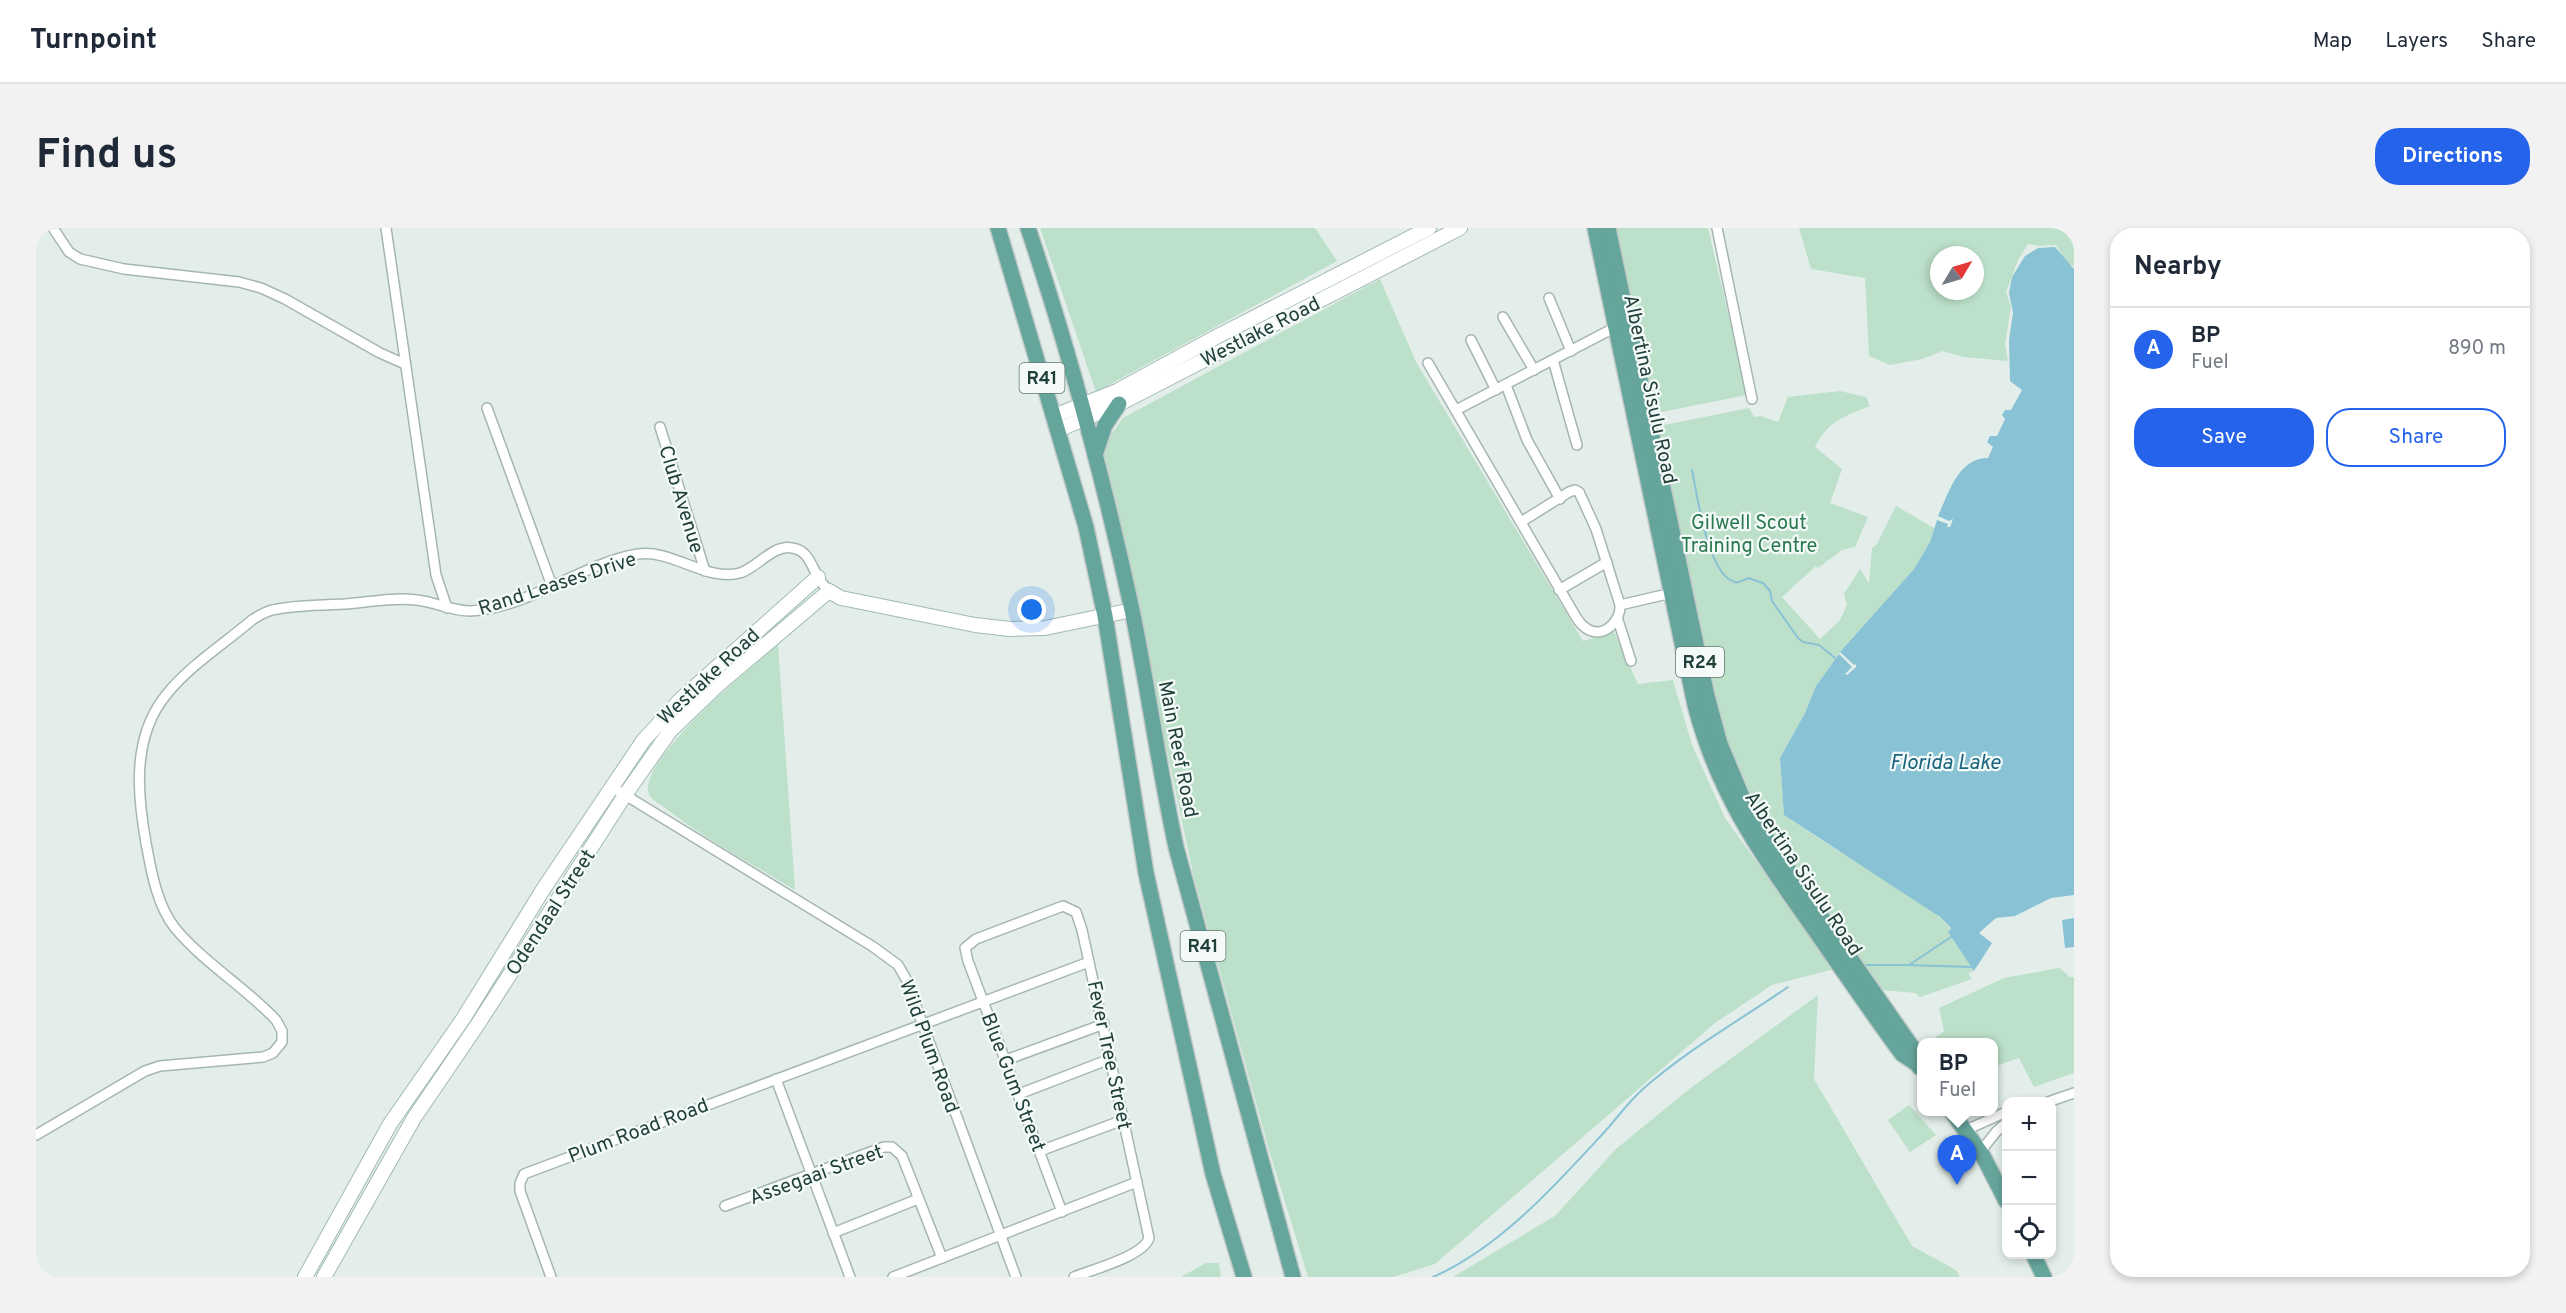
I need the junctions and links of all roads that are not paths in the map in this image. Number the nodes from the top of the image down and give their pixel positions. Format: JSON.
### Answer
{"nodes":[{"id":1,"x":53,"y":228,"type":"edge"},
{"id":2,"x":386,"y":228,"type":"edge"},
{"id":3,"x":998,"y":228,"type":"edge"},
{"id":4,"x":1028,"y":228,"type":"edge"},
{"id":5,"x":1460,"y":228,"type":"edge"},
{"id":6,"x":1595,"y":228,"type":"edge"},
{"id":7,"x":1608,"y":228,"type":"edge"},
{"id":8,"x":1717,"y":228,"type":"edge"},
{"id":9,"x":1421,"y":230,"type":"edge"},
{"id":10,"x":1549,"y":298,"type":"dead end"},
{"id":11,"x":1503,"y":317,"type":"dead end"},
{"id":12,"x":1616,"y":327,"type":"junction"},
{"id":13,"x":1471,"y":340,"type":"dead end"},
{"id":14,"x":1571,"y":351,"type":"junction"},
{"id":15,"x":1553,"y":360,"type":"junction"},
{"id":16,"x":1428,"y":363,"type":"dead end"},
{"id":17,"x":405,"y":364,"type":"junction"},
{"id":18,"x":1534,"y":370,"type":"junction"},
{"id":19,"x":1506,"y":385,"type":"junction"},
{"id":20,"x":1496,"y":390,"type":"junction"},
{"id":21,"x":1752,"y":399,"type":"dead end"},
{"id":22,"x":1119,"y":404,"type":"junction"},
{"id":23,"x":487,"y":408,"type":"dead end"},
{"id":24,"x":1456,"y":410,"type":"junction"},
{"id":25,"x":1084,"y":412,"type":"junction"},
{"id":26,"x":1056,"y":423,"type":"junction"},
{"id":27,"x":660,"y":427,"type":"dead end"},
{"id":28,"x":1577,"y":445,"type":"dead end"},
{"id":29,"x":1095,"y":457,"type":"junction"},
{"id":30,"x":1560,"y":499,"type":"junction"},
{"id":31,"x":1521,"y":522,"type":"junction"},
{"id":32,"x":1607,"y":562,"type":"junction"},
{"id":33,"x":705,"y":571,"type":"junction"},
{"id":34,"x":818,"y":577,"type":"junction"},
{"id":35,"x":552,"y":586,"type":"junction"},
{"id":36,"x":1559,"y":590,"type":"junction"},
{"id":37,"x":829,"y":591,"type":"junction"},
{"id":38,"x":1679,"y":592,"type":"junction"},
{"id":39,"x":1620,"y":604,"type":"junction"},
{"id":40,"x":447,"y":608,"type":"junction"},
{"id":41,"x":1132,"y":610,"type":"junction"},
{"id":42,"x":1105,"y":616,"type":"junction"},
{"id":43,"x":1618,"y":620,"type":"junction"},
{"id":44,"x":1631,"y":661,"type":"dead end"},
{"id":45,"x":612,"y":787,"type":"junction"},
{"id":46,"x":625,"y":795,"type":"junction"},
{"id":47,"x":965,"y":953,"type":"joint"},
{"id":48,"x":1089,"y":962,"type":"junction"},
{"id":49,"x":983,"y":1001,"type":"junction"},
{"id":50,"x":1104,"y":1024,"type":"junction"},
{"id":51,"x":922,"y":1025,"type":"junction"},
{"id":52,"x":1110,"y":1059,"type":"junction"},
{"id":53,"x":1006,"y":1060,"type":"junction"},
{"id":54,"x":1917,"y":1064,"type":"edge"},
{"id":55,"x":776,"y":1079,"type":"junction"},
{"id":56,"x":2074,"y":1093,"type":"edge"},
{"id":57,"x":1019,"y":1094,"type":"junction"},
{"id":58,"x":2056,"y":1099,"type":"edge"},
{"id":59,"x":1955,"y":1116,"type":"edge"},
{"id":60,"x":1998,"y":1116,"type":"edge"},
{"id":61,"x":1123,"y":1120,"type":"junction"},
{"id":62,"x":2002,"y":1127,"type":"edge"},
{"id":63,"x":1966,"y":1130,"type":"junction"},
{"id":64,"x":36,"y":1136,"type":"edge"},
{"id":65,"x":1040,"y":1151,"type":"junction"},
{"id":66,"x":1980,"y":1152,"type":"junction"},
{"id":67,"x":810,"y":1174,"type":"junction"},
{"id":68,"x":1137,"y":1182,"type":"junction"},
{"id":69,"x":2002,"y":1192,"type":"edge"},
{"id":70,"x":918,"y":1198,"type":"junction"},
{"id":71,"x":725,"y":1206,"type":"dead end"},
{"id":72,"x":1062,"y":1212,"type":"junction"},
{"id":73,"x":834,"y":1233,"type":"junction"},
{"id":74,"x":1001,"y":1234,"type":"junction"},
{"id":75,"x":942,"y":1258,"type":"junction"},
{"id":76,"x":2035,"y":1259,"type":"edge"},
{"id":77,"x":304,"y":1277,"type":"edge"},
{"id":78,"x":324,"y":1277,"type":"edge"},
{"id":79,"x":551,"y":1277,"type":"edge"},
{"id":80,"x":850,"y":1277,"type":"edge"},
{"id":81,"x":893,"y":1277,"type":"edge"},
{"id":82,"x":1016,"y":1277,"type":"edge"},
{"id":83,"x":1074,"y":1277,"type":"edge"},
{"id":84,"x":1244,"y":1277,"type":"edge"},
{"id":85,"x":1293,"y":1277,"type":"edge"},
{"id":86,"x":2044,"y":1277,"type":"edge"}],
"edges":[{"from":1,"to":17,"type":"street"},
{"from":2,"to":17,"type":"street"},
{"from":3,"to":26,"type":"main road","number":"R41"},
{"from":4,"to":25,"type":"main road","name":"Main Reef Road","number":"R41"},
{"from":5,"to":22,"type":"street","name":"Westlake Road"},
{"from":6,"to":12,"type":"main road","name":"Albertina Sisulu Road","number":"R24"},
{"from":7,"to":38,"type":"main road","name":"Albertina Sisulu Road","number":"R24"},
{"from":8,"to":21,"type":"street"},
{"from":9,"to":25,"type":"street","name":"Westlake Road"},
{"from":10,"to":14,"type":"street"},
{"from":11,"to":18,"type":"street"},
{"from":12,"to":14,"type":"street"},
{"from":12,"to":38,"type":"main road","name":"Albertina Sisulu Road","number":"R24"},
{"from":13,"to":20,"type":"street"},
{"from":14,"to":15,"type":"street"},
{"from":15,"to":18,"type":"street"},
{"from":15,"to":28,"type":"street"},
{"from":16,"to":24,"type":"street"},
{"from":17,"to":40,"type":"street"},
{"from":18,"to":19,"type":"street"},
{"from":19,"to":20,"type":"street"},
{"from":19,"to":30,"type":"street"},
{"from":20,"to":24,"type":"street"},
{"from":22,"to":25,"type":"street","name":"Westlake Road"},
{"from":22,"to":29,"type":"main road"},
{"from":23,"to":35,"type":"street"},
{"from":24,"to":31,"type":"street"},
{"from":25,"to":26,"type":"street","name":"Westlake Road"},
{"from":25,"to":29,"type":"main road","name":"Main Reef Road","number":"R41"},
{"from":26,"to":42,"type":"main road","number":"R41"},
{"from":27,"to":33,"type":"street","name":"Club Avenue"},
{"from":29,"to":41,"type":"main road","name":"Main Reef Road","number":"R41"},
{"from":30,"to":31,"type":"street"},
{"from":30,"to":32,"type":"street"},
{"from":31,"to":36,"type":"street"},
{"from":32,"to":36,"type":"street"},
{"from":32,"to":39,"type":"street"},
{"from":33,"to":34,"type":"street","name":"Rand Leases Drive"},
{"from":33,"to":35,"type":"street","name":"Rand Leases Drive"},
{"from":34,"to":37,"type":"street","name":"Rand Leases Drive"},
{"from":34,"to":45,"type":"street","name":"Westlake Road"},
{"from":35,"to":40,"type":"street","name":"Rand Leases Drive"},
{"from":36,"to":43,"type":"street"},
{"from":37,"to":42,"type":"street"},
{"from":37,"to":46,"type":"street","name":"Odendaal Street"},
{"from":38,"to":39,"type":"street"},
{"from":38,"to":54,"type":"main road","name":"Albertina Sisulu Road","number":"R24"},
{"from":39,"to":43,"type":"street"},
{"from":40,"to":64,"type":"street","name":"Rand Leases Drive"},
{"from":41,"to":42,"type":"street"},
{"from":41,"to":85,"type":"main road","name":"Main Reef Road","number":"R41"},
{"from":42,"to":84,"type":"main road","number":"R41"},
{"from":43,"to":44,"type":"street"},
{"from":45,"to":46,"type":"street","name":"Wild Plum Road"},
{"from":45,"to":77,"type":"street","name":"Odendaal Street"},
{"from":46,"to":51,"type":"street","name":"Wild Plum Road"},
{"from":46,"to":78,"type":"street","name":"Odendaal Street"},
{"from":47,"to":48,"type":"street","name":"Fever Tree Street"},
{"from":47,"to":49,"type":"street","name":"Blue Gum Street"},
{"from":48,"to":49,"type":"street","name":"Plum Road Road"},
{"from":48,"to":50,"type":"street","name":"Fever Tree Street"},
{"from":49,"to":51,"type":"street","name":"Plum Road Road"},
{"from":49,"to":53,"type":"street","name":"Blue Gum Street"},
{"from":50,"to":52,"type":"street","name":"Fever Tree Street"},
{"from":50,"to":53,"type":"street"},
{"from":51,"to":55,"type":"street","name":"Plum Road Road"},
{"from":51,"to":74,"type":"street","name":"Wild Plum Road"},
{"from":52,"to":57,"type":"street"},
{"from":52,"to":61,"type":"street","name":"Fever Tree Street"},
{"from":53,"to":57,"type":"street","name":"Blue Gum Street"},
{"from":55,"to":67,"type":"street"},
{"from":55,"to":79,"type":"street","name":"Plum Road Road"},
{"from":56,"to":58,"type":"street"},
{"from":57,"to":65,"type":"street","name":"Blue Gum Street"},
{"from":59,"to":63,"type":"main road"},
{"from":60,"to":63,"type":"street"},
{"from":61,"to":65,"type":"street"},
{"from":61,"to":68,"type":"street","name":"Fever Tree Street"},
{"from":62,"to":66,"type":"street"},
{"from":63,"to":66,"type":"main road"},
{"from":65,"to":72,"type":"street","name":"Blue Gum Street"},
{"from":66,"to":69,"type":"main road"},
{"from":67,"to":70,"type":"street","name":"Assegaai Street"},
{"from":67,"to":71,"type":"street","name":"Assegaai Street"},
{"from":67,"to":73,"type":"street"},
{"from":68,"to":72,"type":"street"},
{"from":68,"to":83,"type":"street","name":"Fever Tree Street"},
{"from":70,"to":73,"type":"street"},
{"from":70,"to":75,"type":"street","name":"Assegaai Street"},
{"from":72,"to":74,"type":"street"},
{"from":73,"to":80,"type":"street"},
{"from":74,"to":75,"type":"street"},
{"from":74,"to":82,"type":"street","name":"Wild Plum Road"},
{"from":75,"to":81,"type":"street"},
{"from":76,"to":86,"type":"main road"}]}
